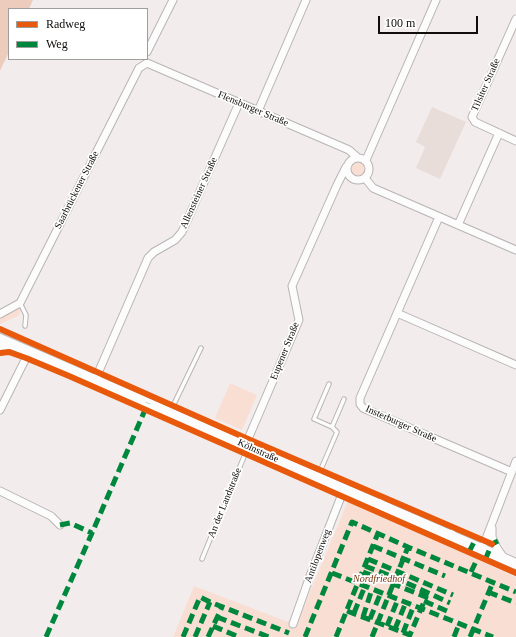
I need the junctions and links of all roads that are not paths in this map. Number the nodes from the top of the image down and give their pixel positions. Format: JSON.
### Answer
{"nodes":[{"id":1,"x":173,"y":0,"type":"edge"},
{"id":2,"x":306,"y":0,"type":"edge"},
{"id":3,"x":436,"y":0,"type":"edge"},
{"id":4,"x":516,"y":19,"type":"edge"},
{"id":5,"x":514,"y":30,"type":"edge"},
{"id":6,"x":148,"y":50,"type":"edge"},
{"id":7,"x":147,"y":61,"type":"edge"},
{"id":8,"x":239,"y":103,"type":"junction"},
{"id":9,"x":258,"y":111,"type":"junction"},
{"id":10,"x":499,"y":133,"type":"junction"},
{"id":11,"x":516,"y":141,"type":"edge"},
{"id":12,"x":357,"y":157,"type":"junction"},
{"id":13,"x":366,"y":160,"type":"junction"},
{"id":14,"x":346,"y":166,"type":"junction"},
{"id":15,"x":365,"y":178,"type":"junction"},
{"id":16,"x":438,"y":216,"type":"junction"},
{"id":17,"x":458,"y":225,"type":"junction"},
{"id":18,"x":516,"y":250,"type":"edge"},
{"id":19,"x":20,"y":303,"type":"junction"},
{"id":20,"x":397,"y":313,"type":"junction"},
{"id":21,"x":0,"y":314,"type":"edge"},
{"id":22,"x":25,"y":326,"type":"dead end"},
{"id":23,"x":0,"y":339,"type":"edge"},
{"id":24,"x":11,"y":344,"type":"junction"},
{"id":25,"x":0,"y":347,"type":"edge"},
{"id":26,"x":201,"y":348,"type":"dead end"},
{"id":27,"x":29,"y":352,"type":"junction"},
{"id":28,"x":516,"y":365,"type":"edge"},
{"id":29,"x":95,"y":380,"type":"junction"},
{"id":30,"x":329,"y":384,"type":"dead end"},
{"id":31,"x":344,"y":399,"type":"dead end"},
{"id":32,"x":0,"y":410,"type":"edge"},
{"id":33,"x":169,"y":412,"type":"junction"},
{"id":34,"x":332,"y":427,"type":"junction"},
{"id":35,"x":247,"y":446,"type":"junction"},
{"id":36,"x":516,"y":461,"type":"edge"},
{"id":37,"x":512,"y":472,"type":"junction"},
{"id":38,"x":317,"y":478,"type":"junction"},
{"id":39,"x":344,"y":490,"type":"junction"},
{"id":40,"x":0,"y":491,"type":"edge"},
{"id":41,"x":492,"y":523,"type":"junction"},
{"id":42,"x":60,"y":525,"type":"dead end"},
{"id":43,"x":482,"y":549,"type":"junction"},
{"id":44,"x":504,"y":558,"type":"junction"},
{"id":45,"x":202,"y":559,"type":"dead end"},
{"id":46,"x":516,"y":564,"type":"edge"},
{"id":47,"x":293,"y":624,"type":"dead end"}],
"edges":[{"from":1,"to":6,"type":"street"},
{"from":2,"to":9,"type":"street"},
{"from":3,"to":13,"type":"street"},
{"from":4,"to":5,"type":"street","name":"Tilsiter Straße"},
{"from":5,"to":10,"type":"street","name":"Tilsiter Straße"},
{"from":7,"to":8,"type":"street","name":"Flensburger Straße"},
{"from":7,"to":19,"type":"street","name":"Saarbrückener Straße"},
{"from":8,"to":9,"type":"street","name":"Flensburger Straße"},
{"from":8,"to":29,"type":"street","name":"Allensteiner Straße"},
{"from":9,"to":12,"type":"street","name":"Flensburger Straße"},
{"from":10,"to":11,"type":"street","name":"Tilsiter Straße"},
{"from":10,"to":17,"type":"street"},
{"from":12,"to":13,"type":"street"},
{"from":12,"to":14,"type":"street"},
{"from":13,"to":15,"type":"street"},
{"from":14,"to":15,"type":"street"},
{"from":14,"to":35,"type":"street","name":"Eupener Straße"},
{"from":15,"to":16,"type":"street"},
{"from":16,"to":17,"type":"street"},
{"from":16,"to":20,"type":"street","name":"Insterburger Straße"},
{"from":17,"to":18,"type":"street"},
{"from":19,"to":21,"type":"street"},
{"from":19,"to":22,"type":"lane"},
{"from":20,"to":28,"type":"street"},
{"from":20,"to":37,"type":"street","name":"Insterburger Straße"},
{"from":23,"to":24,"type":"main road","name":"Kölnstraße"},
{"from":24,"to":25,"type":"street"},
{"from":24,"to":27,"type":"main road","name":"Kölnstraße"},
{"from":26,"to":33,"type":"lane"},
{"from":27,"to":29,"type":"main road","name":"Kölnstraße"},
{"from":27,"to":32,"type":"street"},
{"from":29,"to":33,"type":"main road","name":"Kölnstraße"},
{"from":30,"to":34,"type":"lane"},
{"from":31,"to":34,"type":"lane"},
{"from":33,"to":35,"type":"main road","name":"Kölnstraße"},
{"from":34,"to":38,"type":"lane"},
{"from":35,"to":38,"type":"main road","name":"Kölnstraße"},
{"from":35,"to":45,"type":"lane","name":"An der Landstraße"},
{"from":36,"to":37,"type":"street"},
{"from":37,"to":41,"type":"street"},
{"from":38,"to":39,"type":"main road","name":"Kölnstraße"},
{"from":39,"to":43,"type":"main road","name":"Kölnstraße"},
{"from":39,"to":47,"type":"street","name":"Antilopenweg"},
{"from":40,"to":42,"type":"street"},
{"from":41,"to":43,"type":"street"},
{"from":41,"to":44,"type":"street"},
{"from":43,"to":44,"type":"main road","name":"Kölnstraße"},
{"from":44,"to":46,"type":"main road","name":"Kölnstraße"}]}
